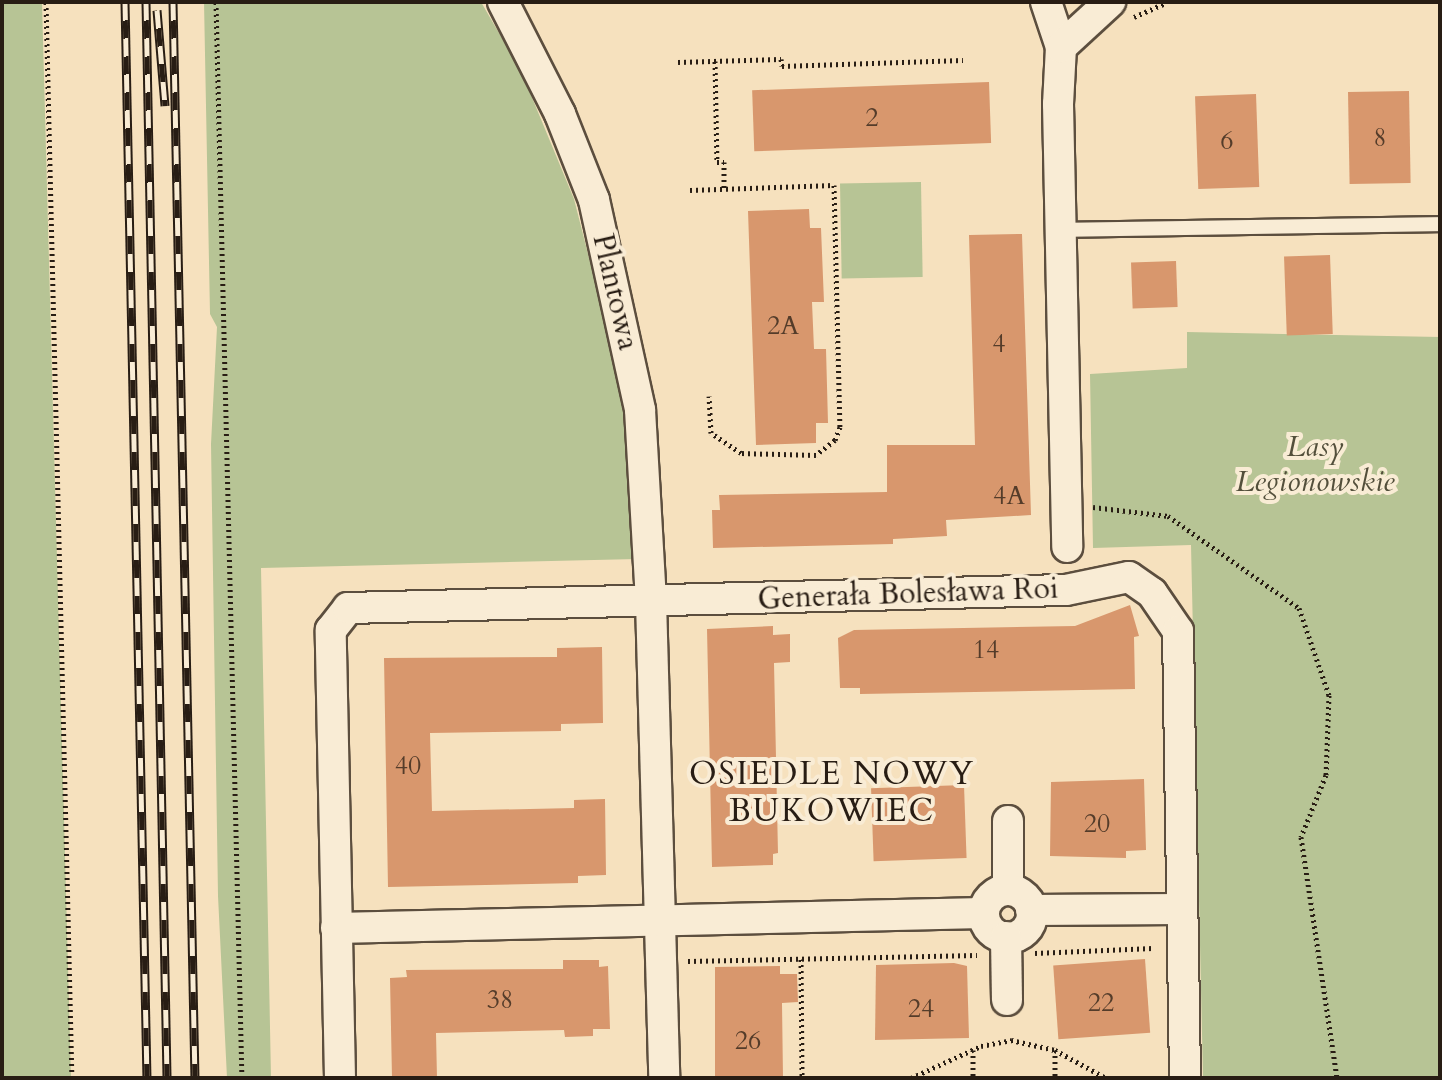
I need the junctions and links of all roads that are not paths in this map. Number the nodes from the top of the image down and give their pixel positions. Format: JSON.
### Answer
{"nodes":[{"id":1,"x":503,"y":2,"type":"edge"},
{"id":2,"x":1046,"y":2,"type":"edge"},
{"id":3,"x":1110,"y":2,"type":"edge"},
{"id":4,"x":1061,"y":47,"type":"junction"},
{"id":5,"x":1440,"y":224,"type":"edge"},
{"id":6,"x":1061,"y":230,"type":"junction"},
{"id":7,"x":1067,"y":547,"type":"dead end"},
{"id":8,"x":651,"y":601,"type":"junction"},
{"id":9,"x":1008,"y":821,"type":"dead end"},
{"id":10,"x":1008,"y":890,"type":"junction"},
{"id":11,"x":1180,"y":909,"type":"junction"},
{"id":12,"x":1031,"y":910,"type":"junction"},
{"id":13,"x":983,"y":913,"type":"junction"},
{"id":14,"x":662,"y":919,"type":"junction"},
{"id":15,"x":336,"y":928,"type":"junction"},
{"id":16,"x":1006,"y":946,"type":"junction"},
{"id":17,"x":1007,"y":1000,"type":"dead end"},
{"id":18,"x":340,"y":1078,"type":"edge"},
{"id":19,"x":664,"y":1078,"type":"edge"},
{"id":20,"x":1185,"y":1078,"type":"edge"}],
"edges":[{"from":1,"to":8,"type":"street","name":"Plantowa"},
{"from":2,"to":4,"type":"street","name":"Generała Bolesława Roi"},
{"from":3,"to":4,"type":"street"},
{"from":4,"to":6,"type":"street","name":"Generała Bolesława Roi"},
{"from":5,"to":6,"type":"lane"},
{"from":6,"to":7,"type":"street","name":"Generała Bolesława Roi"},
{"from":8,"to":11,"type":"street","name":"Generała Bolesława Roi"},
{"from":8,"to":14,"type":"street"},
{"from":8,"to":15,"type":"street","name":"Generała Bolesława Roi"},
{"from":9,"to":10,"type":"street"},
{"from":10,"to":12,"type":"street"},
{"from":10,"to":13,"type":"street"},
{"from":11,"to":12,"type":"street"},
{"from":11,"to":20,"type":"street","name":"Generała Bolesława Roi"},
{"from":12,"to":16,"type":"street"},
{"from":13,"to":14,"type":"street"},
{"from":13,"to":16,"type":"street"},
{"from":14,"to":15,"type":"street"},
{"from":14,"to":19,"type":"street"},
{"from":15,"to":18,"type":"street"},
{"from":16,"to":17,"type":"street"}]}
